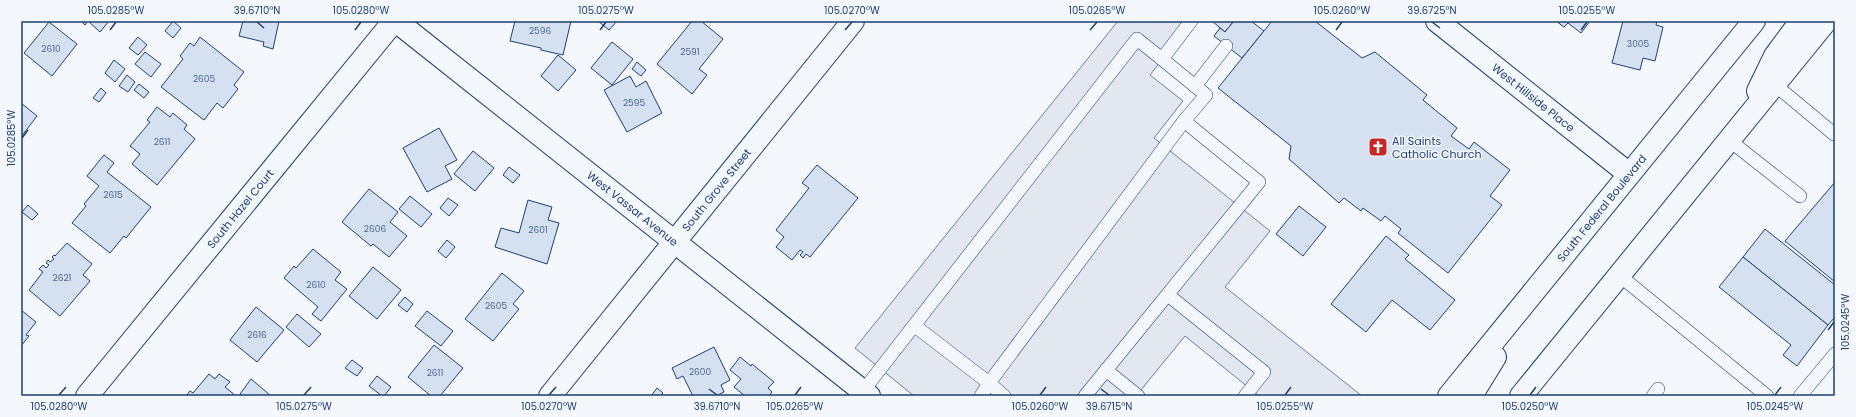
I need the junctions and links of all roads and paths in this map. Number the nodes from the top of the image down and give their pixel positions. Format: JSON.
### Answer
{"nodes":[{"id":1,"x":395,"y":21,"type":"edge"},
{"id":2,"x":853,"y":21,"type":"edge"},
{"id":3,"x":1191,"y":21,"type":"edge"},
{"id":4,"x":1437,"y":21,"type":"edge"},
{"id":5,"x":1754,"y":21,"type":"edge"},
{"id":6,"x":1801,"y":21,"type":"edge"},
{"id":7,"x":1827,"y":21,"type":"edge"},
{"id":8,"x":1835,"y":27,"type":"edge"},
{"id":9,"x":1226,"y":46,"type":"dead end"},
{"id":10,"x":1162,"y":59,"type":"junction"},
{"id":11,"x":1774,"y":84,"type":"junction"},
{"id":12,"x":1195,"y":86,"type":"junction"},
{"id":13,"x":1184,"y":121,"type":"junction"},
{"id":14,"x":1735,"y":132,"type":"junction"},
{"id":15,"x":1835,"y":133,"type":"edge"},
{"id":16,"x":1629,"y":174,"type":"junction"},
{"id":17,"x":1800,"y":196,"type":"dead end"},
{"id":18,"x":676,"y":242,"type":"junction"},
{"id":19,"x":1620,"y":275,"type":"junction"},
{"id":20,"x":1541,"y":283,"type":"junction"},
{"id":21,"x":1168,"y":295,"type":"junction"},
{"id":22,"x":915,"y":326,"type":"junction"},
{"id":23,"x":1835,"y":354,"type":"edge"},
{"id":24,"x":1106,"y":370,"type":"junction"},
{"id":25,"x":989,"y":383,"type":"junction"},
{"id":26,"x":866,"y":394,"type":"edge"},
{"id":27,"x":87,"y":396,"type":"edge"},
{"id":28,"x":550,"y":396,"type":"edge"},
{"id":29,"x":981,"y":396,"type":"edge"},
{"id":30,"x":1004,"y":396,"type":"edge"},
{"id":31,"x":1085,"y":396,"type":"edge"},
{"id":32,"x":1138,"y":396,"type":"edge"},
{"id":33,"x":1245,"y":396,"type":"edge"},
{"id":34,"x":1449,"y":396,"type":"edge"},
{"id":35,"x":1471,"y":396,"type":"edge"},
{"id":36,"x":1521,"y":396,"type":"edge"},
{"id":37,"x":1767,"y":396,"type":"edge"},
{"id":38,"x":1800,"y":396,"type":"edge"}],
"edges":[{"from":1,"to":18,"type":"street","name":"West Vassar Avenue"},
{"from":1,"to":27,"type":"street","name":"South Hazel Court"},
{"from":2,"to":18,"type":"street","name":"South Grove Street"},
{"from":3,"to":10,"type":"lane"},
{"from":4,"to":16,"type":"street","name":"West Hillside Place"},
{"from":5,"to":16,"type":"street","name":"South Federal Boulevard"},
{"from":6,"to":14,"type":"street"},
{"from":7,"to":8,"type":"lane"},
{"from":7,"to":11,"type":"street"},
{"from":9,"to":12,"type":"lane"},
{"from":10,"to":12,"type":"lane"},
{"from":10,"to":22,"type":"lane"},
{"from":11,"to":14,"type":"street"},
{"from":11,"to":15,"type":"lane"},
{"from":12,"to":13,"type":"lane"},
{"from":13,"to":21,"type":"lane"},
{"from":13,"to":25,"type":"lane"},
{"from":14,"to":17,"type":"lane"},
{"from":14,"to":19,"type":"street"},
{"from":16,"to":20,"type":"street","name":"South Federal Boulevard"},
{"from":18,"to":26,"type":"street","name":"West Vassar Avenue"},
{"from":18,"to":28,"type":"street","name":"South Grove Street"},
{"from":19,"to":36,"type":"street"},
{"from":19,"to":37,"type":"lane"},
{"from":20,"to":34,"type":"street","name":"South Federal Boulevard"},
{"from":20,"to":35,"type":"street"},
{"from":21,"to":24,"type":"lane"},
{"from":21,"to":33,"type":"lane"},
{"from":22,"to":25,"type":"lane"},
{"from":22,"to":26,"type":"lane"},
{"from":23,"to":38,"type":"lane"},
{"from":24,"to":31,"type":"lane"},
{"from":24,"to":32,"type":"lane"},
{"from":25,"to":29,"type":"lane"},
{"from":25,"to":30,"type":"lane"}]}
